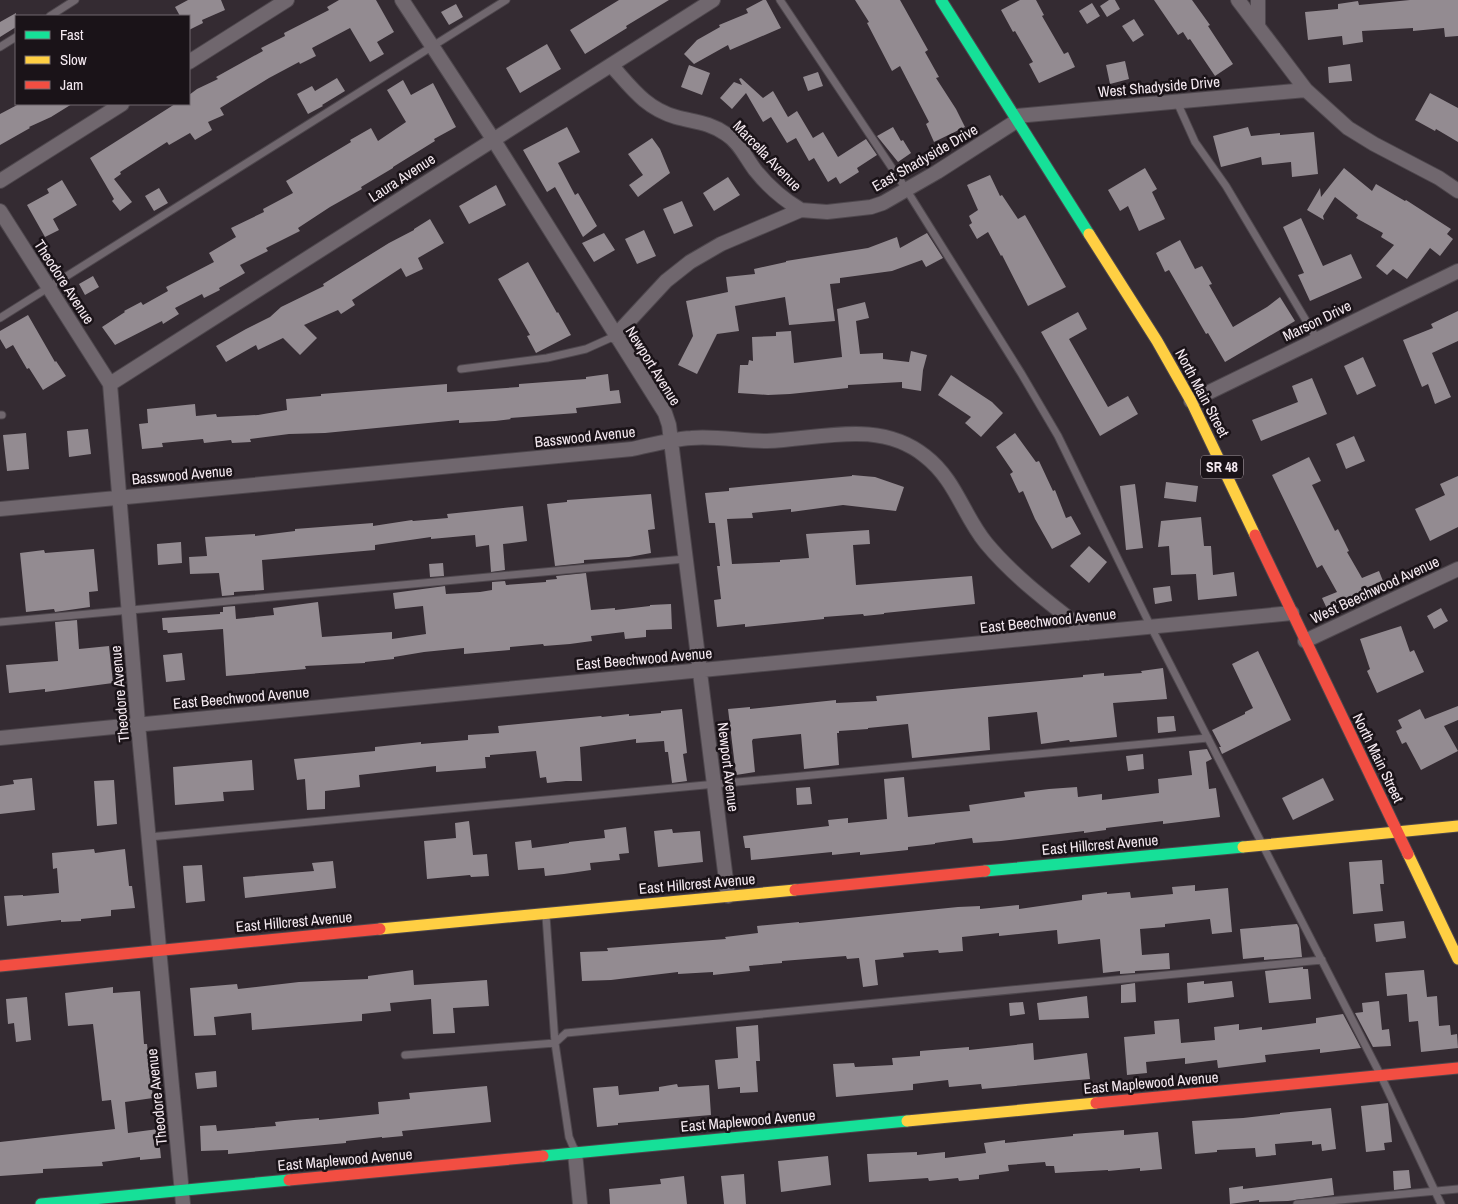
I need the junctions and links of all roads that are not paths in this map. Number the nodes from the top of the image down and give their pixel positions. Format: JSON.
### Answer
{"nodes":[{"id":1,"x":76,"y":0,"type":"edge"},
{"id":2,"x":287,"y":0,"type":"edge"},
{"id":3,"x":402,"y":0,"type":"edge"},
{"id":4,"x":506,"y":0,"type":"edge"},
{"id":5,"x":713,"y":0,"type":"edge"},
{"id":6,"x":780,"y":0,"type":"edge"},
{"id":7,"x":942,"y":0,"type":"edge"},
{"id":8,"x":1238,"y":0,"type":"edge"},
{"id":9,"x":1258,"y":0,"type":"edge"},
{"id":10,"x":52,"y":15,"type":"edge"},
{"id":11,"x":1258,"y":24,"type":"junction"},
{"id":12,"x":15,"y":38,"type":"edge"},
{"id":13,"x":0,"y":47,"type":"edge"},
{"id":14,"x":432,"y":47,"type":"junction"},
{"id":15,"x":190,"y":61,"type":"edge"},
{"id":16,"x":610,"y":65,"type":"junction"},
{"id":17,"x":1306,"y":90,"type":"junction"},
{"id":18,"x":1177,"y":102,"type":"junction"},
{"id":19,"x":120,"y":105,"type":"edge"},
{"id":20,"x":1017,"y":118,"type":"junction"},
{"id":21,"x":493,"y":139,"type":"junction"},
{"id":22,"x":0,"y":181,"type":"edge"},
{"id":23,"x":906,"y":190,"type":"junction"},
{"id":24,"x":1458,"y":191,"type":"edge"},
{"id":25,"x":801,"y":210,"type":"junction"},
{"id":26,"x":0,"y":211,"type":"edge"},
{"id":27,"x":1458,"y":271,"type":"edge"},
{"id":28,"x":48,"y":287,"type":"junction"},
{"id":29,"x":0,"y":318,"type":"edge"},
{"id":30,"x":615,"y":336,"type":"junction"},
{"id":31,"x":1317,"y":339,"type":"junction"},
{"id":32,"x":461,"y":369,"type":"dead end"},
{"id":33,"x":110,"y":384,"type":"junction"},
{"id":34,"x":1191,"y":401,"type":"junction"},
{"id":35,"x":671,"y":441,"type":"junction"},
{"id":36,"x":119,"y":497,"type":"junction"},
{"id":37,"x":0,"y":509,"type":"edge"},
{"id":38,"x":685,"y":559,"type":"junction"},
{"id":39,"x":1458,"y":569,"type":"edge"},
{"id":40,"x":129,"y":610,"type":"junction"},
{"id":41,"x":1292,"y":613,"type":"junction"},
{"id":42,"x":0,"y":622,"type":"edge"},
{"id":43,"x":1151,"y":627,"type":"junction"},
{"id":44,"x":1088,"y":633,"type":"junction"},
{"id":45,"x":1305,"y":641,"type":"junction"},
{"id":46,"x":699,"y":671,"type":"junction"},
{"id":47,"x":138,"y":724,"type":"junction"},
{"id":48,"x":0,"y":738,"type":"edge"},
{"id":49,"x":1208,"y":738,"type":"junction"},
{"id":50,"x":714,"y":784,"type":"junction"},
{"id":51,"x":1458,"y":826,"type":"edge"},
{"id":52,"x":1398,"y":832,"type":"junction"},
{"id":53,"x":149,"y":837,"type":"junction"},
{"id":54,"x":1263,"y":845,"type":"junction"},
{"id":55,"x":728,"y":896,"type":"junction"},
{"id":56,"x":546,"y":914,"type":"junction"},
{"id":57,"x":159,"y":950,"type":"junction"},
{"id":58,"x":1458,"y":959,"type":"edge"},
{"id":59,"x":1322,"y":960,"type":"junction"},
{"id":60,"x":0,"y":966,"type":"edge"},
{"id":61,"x":555,"y":1042,"type":"junction"},
{"id":62,"x":406,"y":1055,"type":"dead end"},
{"id":63,"x":1458,"y":1068,"type":"edge"},
{"id":64,"x":1381,"y":1076,"type":"junction"},
{"id":65,"x":575,"y":1153,"type":"junction"},
{"id":66,"x":1458,"y":1189,"type":"edge"},
{"id":67,"x":1435,"y":1191,"type":"junction"},
{"id":68,"x":183,"y":1197,"type":"edge"},
{"id":69,"x":41,"y":1204,"type":"edge"},
{"id":70,"x":580,"y":1204,"type":"edge"},
{"id":71,"x":1297,"y":1204,"type":"edge"},
{"id":72,"x":1441,"y":1204,"type":"edge"}],
"edges":[{"from":1,"to":10,"type":"lane"},
{"from":2,"to":15,"type":"street"},
{"from":3,"to":14,"type":"street","name":"Newport Avenue"},
{"from":4,"to":14,"type":"lane"},
{"from":5,"to":16,"type":"street","name":"Laura Avenue"},
{"from":6,"to":23,"type":"lane"},
{"from":7,"to":20,"type":"street","name":"North Main Street","number":"SR 48"},
{"from":8,"to":11,"type":"street"},
{"from":9,"to":11,"type":"street"},
{"from":11,"to":17,"type":"street"},
{"from":12,"to":13,"type":"lane"},
{"from":14,"to":21,"type":"street","name":"Newport Avenue"},
{"from":14,"to":28,"type":"lane"},
{"from":16,"to":21,"type":"street","name":"Laura Avenue"},
{"from":16,"to":25,"type":"street","name":"Marcella Avenue"},
{"from":17,"to":18,"type":"street","name":"West Shadyside Drive"},
{"from":17,"to":24,"type":"street"},
{"from":18,"to":20,"type":"street","name":"West Shadyside Drive"},
{"from":18,"to":31,"type":"lane"},
{"from":19,"to":22,"type":"street"},
{"from":20,"to":23,"type":"street","name":"East Shadyside Drive"},
{"from":20,"to":34,"type":"street","name":"North Main Street","number":"SR 48"},
{"from":21,"to":30,"type":"street","name":"Newport Avenue"},
{"from":21,"to":33,"type":"street","name":"Laura Avenue"},
{"from":23,"to":25,"type":"street","name":"East Shadyside Drive"},
{"from":23,"to":43,"type":"lane"},
{"from":25,"to":30,"type":"street","name":"East Shadyside Drive"},
{"from":26,"to":28,"type":"street","name":"Theodore Avenue"},
{"from":27,"to":31,"type":"street","name":"Marson Drive"},
{"from":28,"to":29,"type":"lane"},
{"from":28,"to":33,"type":"street","name":"Theodore Avenue"},
{"from":30,"to":32,"type":"lane"},
{"from":30,"to":35,"type":"street","name":"Newport Avenue"},
{"from":31,"to":34,"type":"street","name":"Marson Drive"},
{"from":33,"to":36,"type":"street","name":"Theodore Avenue"},
{"from":34,"to":41,"type":"street","name":"North Main Street","number":"SR 48"},
{"from":35,"to":36,"type":"street","name":"Basswood Avenue"},
{"from":35,"to":38,"type":"street","name":"Newport Avenue"},
{"from":35,"to":44,"type":"street","name":"Basswood Avenue"},
{"from":36,"to":37,"type":"street","name":"Basswood Avenue"},
{"from":36,"to":40,"type":"street","name":"Theodore Avenue"},
{"from":38,"to":40,"type":"lane"},
{"from":38,"to":46,"type":"street","name":"Newport Avenue"},
{"from":39,"to":45,"type":"street","name":"West Beechwood Avenue"},
{"from":40,"to":42,"type":"lane"},
{"from":40,"to":47,"type":"street","name":"Theodore Avenue"},
{"from":41,"to":43,"type":"street","name":"East Beechwood Avenue"},
{"from":41,"to":45,"type":"street","name":"North Main Street","number":"SR 48"},
{"from":43,"to":44,"type":"street","name":"East Beechwood Avenue"},
{"from":43,"to":49,"type":"lane"},
{"from":44,"to":46,"type":"street","name":"East Beechwood Avenue"},
{"from":45,"to":52,"type":"street","name":"North Main Street","number":"SR 48"},
{"from":46,"to":47,"type":"street","name":"East Beechwood Avenue"},
{"from":46,"to":50,"type":"street","name":"Newport Avenue"},
{"from":47,"to":48,"type":"street","name":"East Beechwood Avenue"},
{"from":47,"to":53,"type":"street","name":"Theodore Avenue"},
{"from":49,"to":50,"type":"lane"},
{"from":49,"to":54,"type":"lane"},
{"from":50,"to":53,"type":"lane"},
{"from":50,"to":55,"type":"street","name":"Newport Avenue"},
{"from":51,"to":52,"type":"street","name":"East Hillcrest Avenue"},
{"from":52,"to":54,"type":"street","name":"East Hillcrest Avenue"},
{"from":52,"to":58,"type":"street","name":"North Main Street","number":"SR 48"},
{"from":53,"to":57,"type":"street","name":"Theodore Avenue"},
{"from":54,"to":55,"type":"street","name":"East Hillcrest Avenue"},
{"from":54,"to":59,"type":"lane"},
{"from":55,"to":56,"type":"street","name":"East Hillcrest Avenue"},
{"from":56,"to":57,"type":"street","name":"East Hillcrest Avenue"},
{"from":56,"to":61,"type":"lane"},
{"from":57,"to":60,"type":"street","name":"East Hillcrest Avenue"},
{"from":57,"to":68,"type":"street","name":"Theodore Avenue"},
{"from":59,"to":61,"type":"lane"},
{"from":59,"to":64,"type":"lane"},
{"from":61,"to":62,"type":"lane"},
{"from":61,"to":65,"type":"lane"},
{"from":63,"to":64,"type":"street","name":"East Maplewood Avenue"},
{"from":64,"to":65,"type":"street","name":"East Maplewood Avenue"},
{"from":64,"to":67,"type":"lane"},
{"from":65,"to":68,"type":"street","name":"East Maplewood Avenue"},
{"from":65,"to":70,"type":"street"},
{"from":66,"to":67,"type":"lane"},
{"from":67,"to":71,"type":"lane"},
{"from":67,"to":72,"type":"lane"},
{"from":68,"to":69,"type":"street","name":"East Maplewood Avenue"}]}
